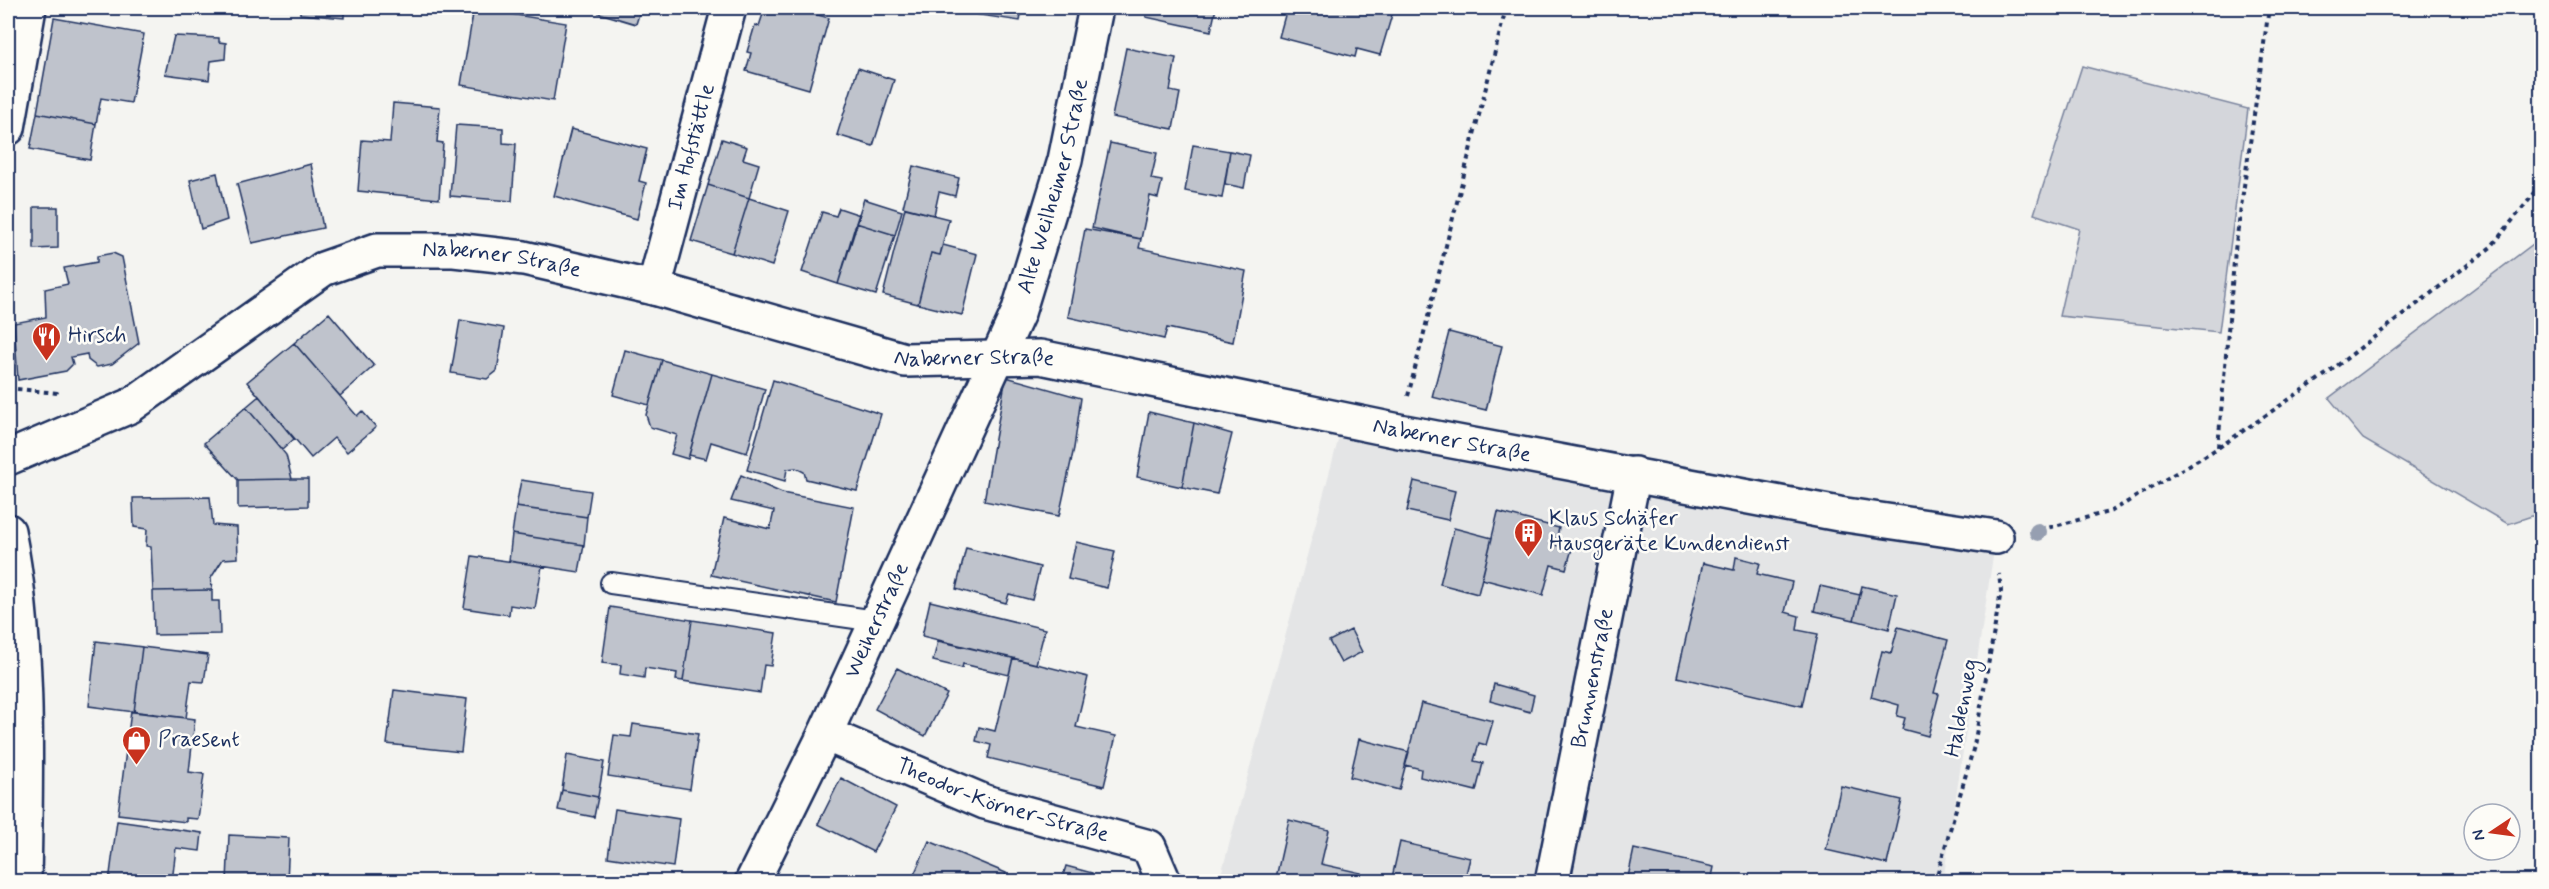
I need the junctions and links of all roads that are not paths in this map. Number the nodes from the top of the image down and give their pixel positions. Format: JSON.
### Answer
{"nodes":[{"id":1,"x":29,"y":8,"type":"edge"},
{"id":2,"x":729,"y":8,"type":"edge"},
{"id":3,"x":1096,"y":8,"type":"edge"},
{"id":4,"x":8,"y":128,"type":"edge"},
{"id":5,"x":654,"y":288,"type":"junction"},
{"id":6,"x":997,"y":358,"type":"junction"},
{"id":7,"x":8,"y":458,"type":"edge"},
{"id":8,"x":1634,"y":474,"type":"junction"},
{"id":9,"x":8,"y":531,"type":"edge"},
{"id":10,"x":1996,"y":537,"type":"road end"},
{"id":11,"x":611,"y":583,"type":"dead end"},
{"id":12,"x":876,"y":621,"type":"junction"},
{"id":13,"x":825,"y":734,"type":"junction"},
{"id":14,"x":24,"y":882,"type":"edge"},
{"id":15,"x":752,"y":882,"type":"edge"},
{"id":16,"x":1164,"y":882,"type":"edge"},
{"id":17,"x":1552,"y":882,"type":"edge"}],
"edges":[{"from":1,"to":4,"type":"street"},
{"from":2,"to":5,"type":"street","name":"Im Hofstättle"},
{"from":3,"to":6,"type":"street","name":"Alte Weilheimer Straße"},
{"from":5,"to":6,"type":"street","name":"Naberner Straße"},
{"from":5,"to":7,"type":"street","name":"Naberner Straße"},
{"from":6,"to":8,"type":"street","name":"Naberner Straße"},
{"from":6,"to":12,"type":"street","name":"Weiherstraße"},
{"from":8,"to":10,"type":"street","name":"Naberner Straße"},
{"from":8,"to":17,"type":"street","name":"Brunnenstraße"},
{"from":9,"to":14,"type":"street"},
{"from":11,"to":12,"type":"lane"},
{"from":12,"to":13,"type":"street","name":"Weiherstraße"},
{"from":13,"to":15,"type":"street","name":"Weiherstraße"},
{"from":13,"to":16,"type":"street","name":"Theodor-Körner-Straße"}]}
